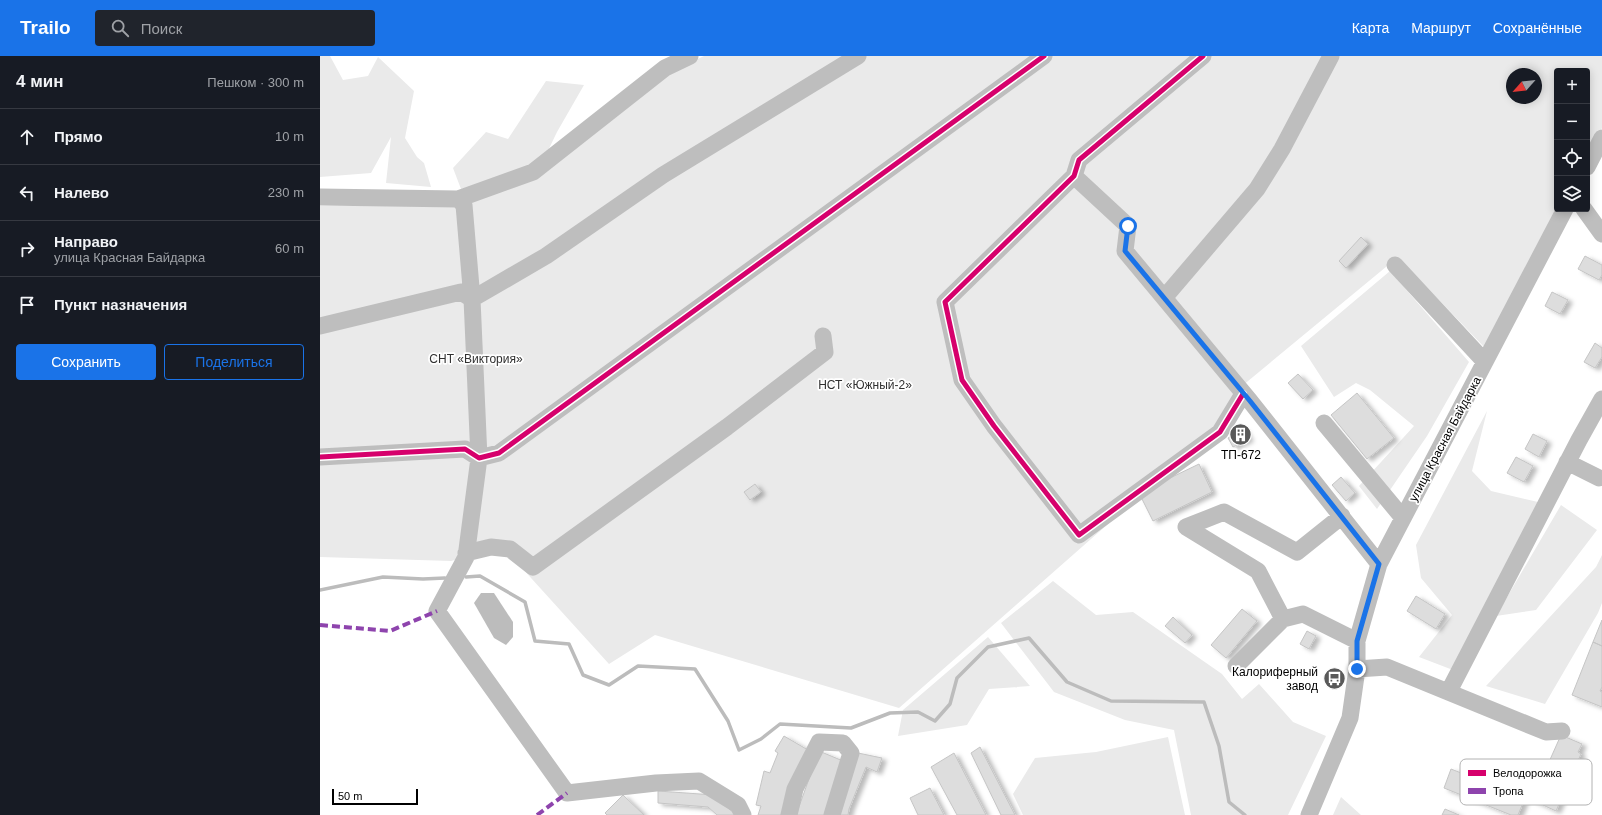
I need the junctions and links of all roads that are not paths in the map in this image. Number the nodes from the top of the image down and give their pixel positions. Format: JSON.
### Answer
{"nodes":[{"id":1,"x":690,"y":56,"type":"edge"},
{"id":2,"x":858,"y":56,"type":"edge"},
{"id":3,"x":1044,"y":56,"type":"edge"},
{"id":4,"x":1203,"y":56,"type":"edge"},
{"id":5,"x":1330,"y":56,"type":"edge"},
{"id":6,"x":1602,"y":138,"type":"edge"},
{"id":7,"x":1590,"y":161,"type":"edge"},
{"id":8,"x":1074,"y":176,"type":"junction"},
{"id":9,"x":320,"y":197,"type":"edge"},
{"id":10,"x":458,"y":199,"type":"junction"},
{"id":11,"x":1563,"y":212,"type":"edge"},
{"id":12,"x":1586,"y":212,"type":"edge"},
{"id":13,"x":1602,"y":234,"type":"edge"},
{"id":14,"x":1395,"y":265,"type":"dead end"},
{"id":15,"x":472,"y":298,"type":"junction"},
{"id":16,"x":1164,"y":298,"type":"junction"},
{"id":17,"x":320,"y":326,"type":"edge"},
{"id":18,"x":823,"y":336,"type":"dead end"},
{"id":19,"x":1485,"y":362,"type":"junction"},
{"id":20,"x":1243,"y":394,"type":"junction"},
{"id":21,"x":1602,"y":399,"type":"edge"},
{"id":22,"x":1324,"y":423,"type":"dead end"},
{"id":23,"x":320,"y":457,"type":"edge"},
{"id":24,"x":479,"y":458,"type":"junction"},
{"id":25,"x":1567,"y":462,"type":"junction"},
{"id":26,"x":1599,"y":478,"type":"dead end"},
{"id":27,"x":1342,"y":516,"type":"junction"},
{"id":28,"x":1403,"y":518,"type":"junction"},
{"id":29,"x":466,"y":555,"type":"junction"},
{"id":30,"x":1379,"y":564,"type":"junction"},
{"id":31,"x":1283,"y":619,"type":"junction"},
{"id":32,"x":1357,"y":641,"type":"junction"},
{"id":33,"x":1236,"y":666,"type":"dead end"},
{"id":34,"x":1356,"y":674,"type":"junction"},
{"id":35,"x":1449,"y":691,"type":"junction"},
{"id":36,"x":1562,"y":731,"type":"dead end"},
{"id":37,"x":743,"y":815,"type":"edge"},
{"id":38,"x":789,"y":815,"type":"edge"},
{"id":39,"x":832,"y":815,"type":"edge"},
{"id":40,"x":1310,"y":815,"type":"edge"}],
"edges":[{"from":1,"to":10,"type":"street"},
{"from":2,"to":15,"type":"street"},
{"from":3,"to":24,"type":"street"},
{"from":4,"to":8,"type":"street"},
{"from":5,"to":16,"type":"street"},
{"from":6,"to":7,"type":"street"},
{"from":8,"to":16,"type":"street"},
{"from":8,"to":20,"type":"street"},
{"from":9,"to":10,"type":"street"},
{"from":10,"to":15,"type":"street"},
{"from":11,"to":19,"type":"street","name":"улица Красная Байдарка"},
{"from":12,"to":13,"type":"street"},
{"from":14,"to":19,"type":"street"},
{"from":15,"to":17,"type":"street"},
{"from":15,"to":24,"type":"street"},
{"from":16,"to":20,"type":"street"},
{"from":18,"to":29,"type":"street"},
{"from":19,"to":28,"type":"street","name":"улица Красная Байдарка"},
{"from":20,"to":27,"type":"street"},
{"from":21,"to":25,"type":"street"},
{"from":22,"to":28,"type":"street"},
{"from":23,"to":24,"type":"street"},
{"from":24,"to":29,"type":"street"},
{"from":25,"to":26,"type":"street"},
{"from":25,"to":35,"type":"street"},
{"from":27,"to":30,"type":"street"},
{"from":27,"to":31,"type":"street"},
{"from":28,"to":30,"type":"street","name":"улица Красная Байдарка"},
{"from":29,"to":37,"type":"street"},
{"from":30,"to":32,"type":"street","name":"улица Красная Байдарка"},
{"from":31,"to":32,"type":"street"},
{"from":31,"to":33,"type":"street"},
{"from":32,"to":34,"type":"street","name":"улица Красная Байдарка"},
{"from":34,"to":35,"type":"street"},
{"from":34,"to":40,"type":"street","name":"улица Красная Байдарка"},
{"from":35,"to":36,"type":"street"},
{"from":38,"to":39,"type":"street"}]}
